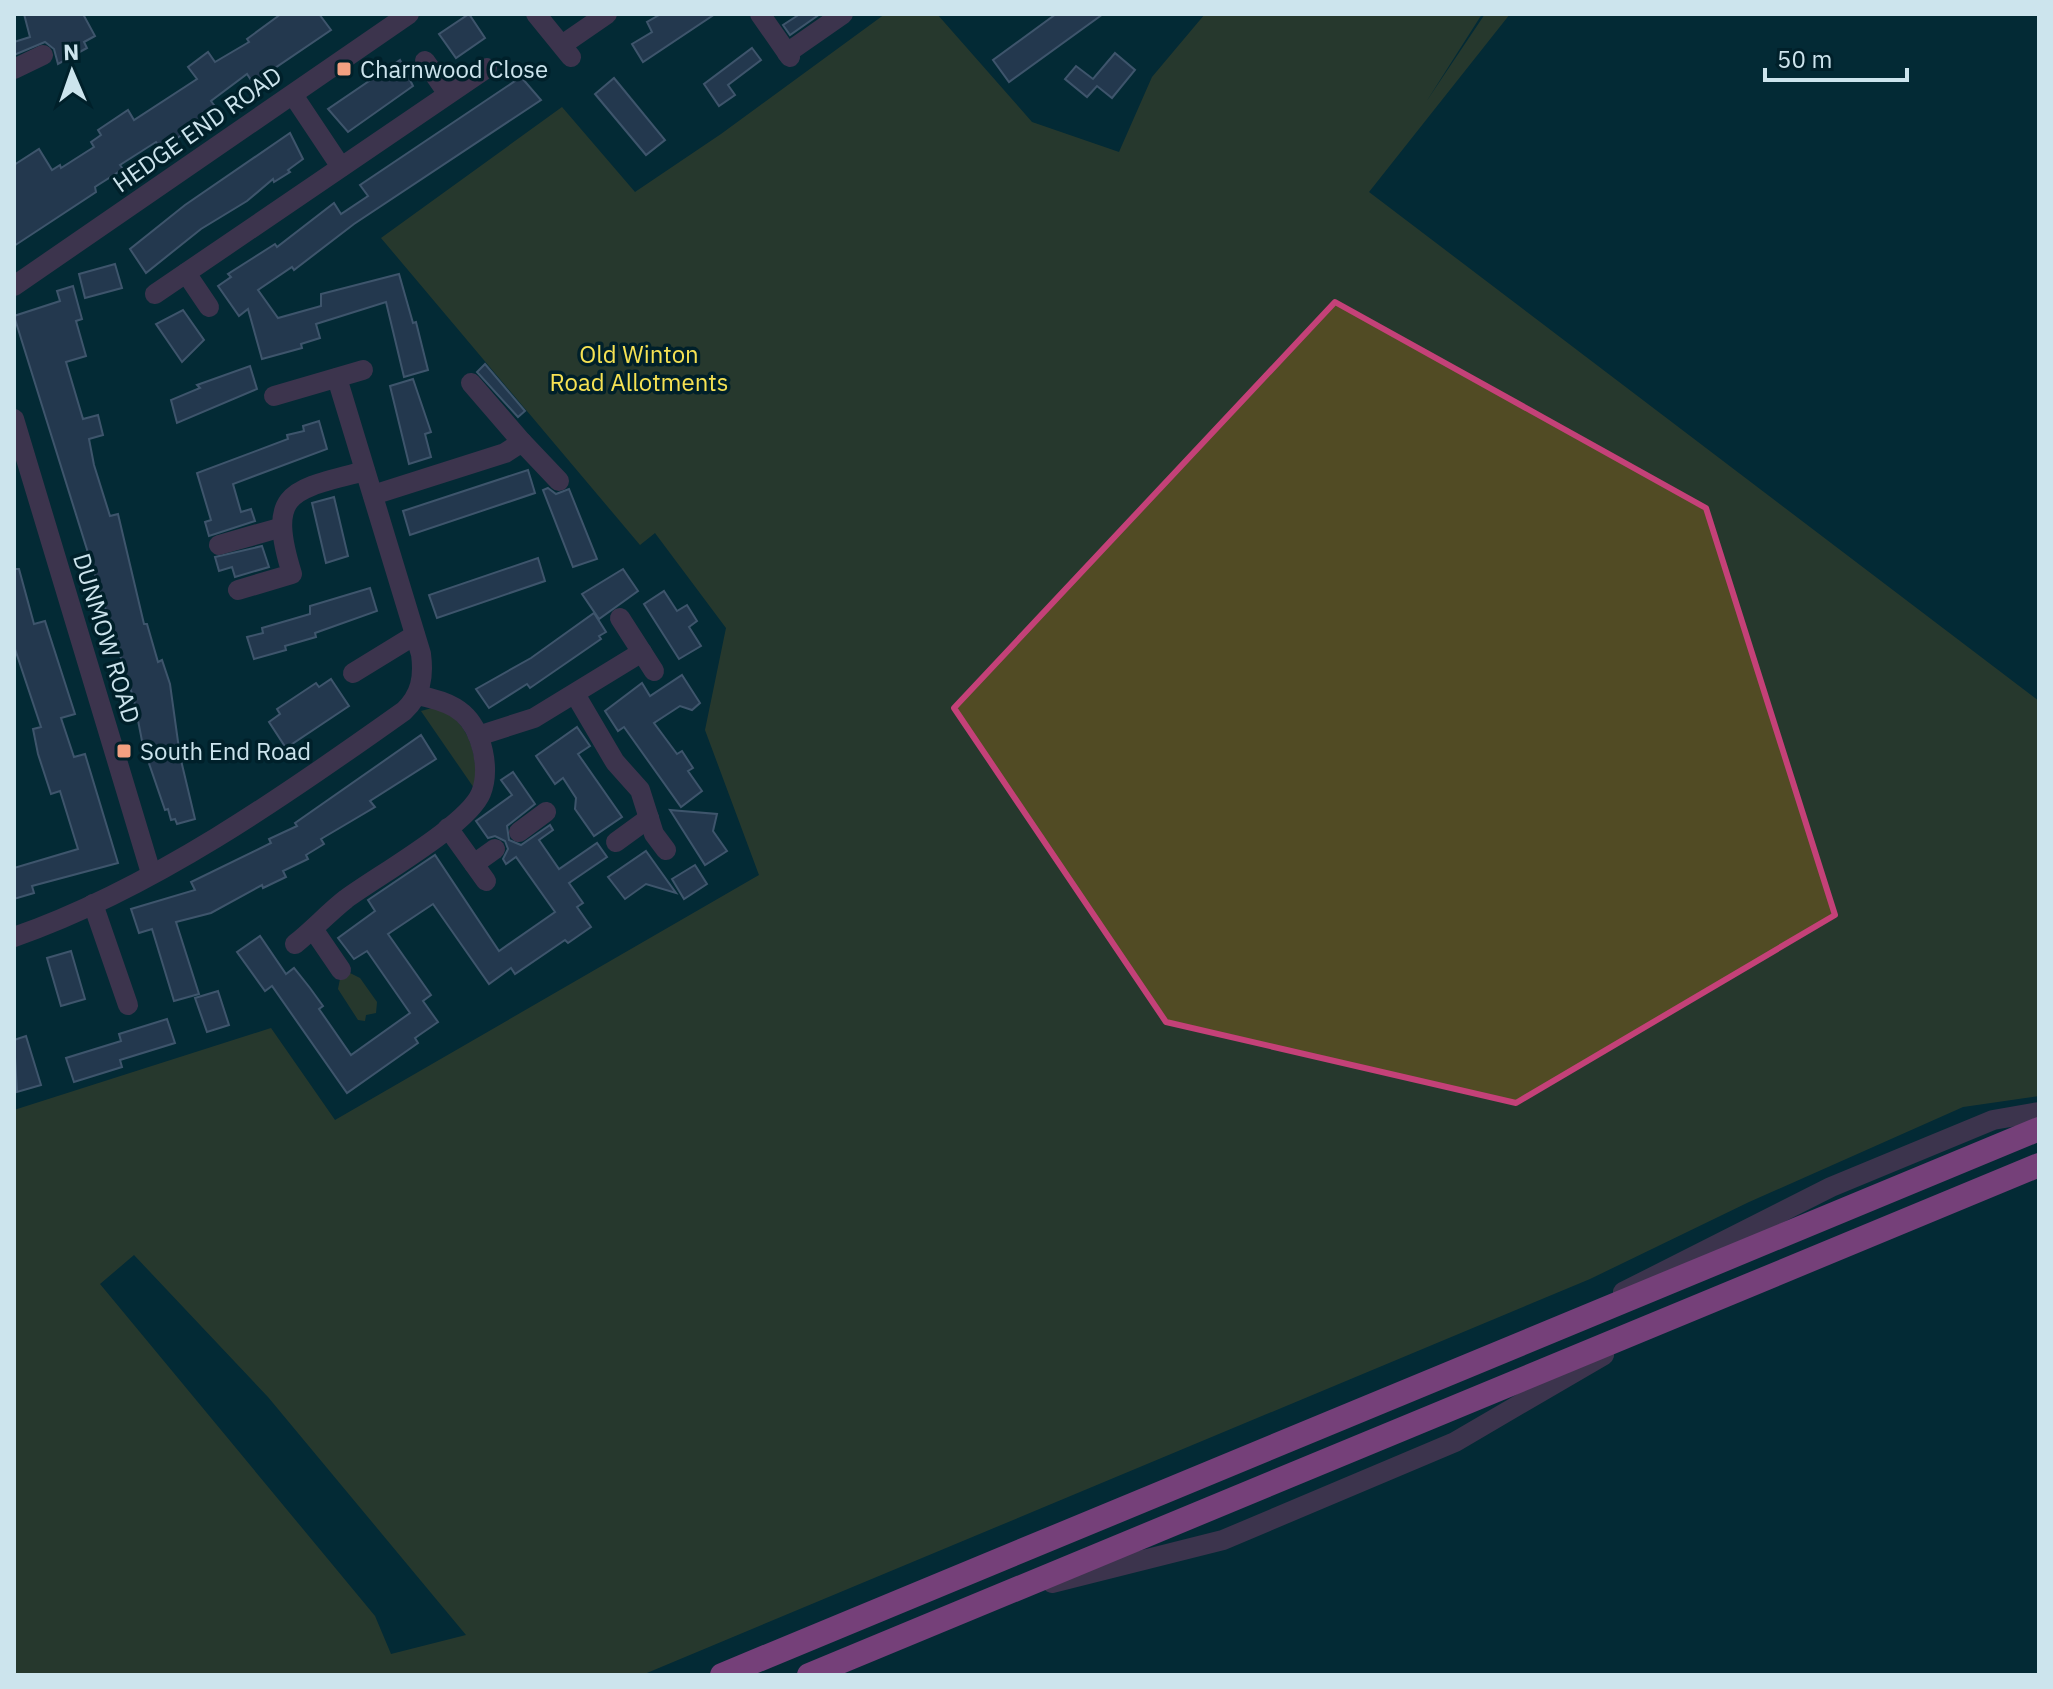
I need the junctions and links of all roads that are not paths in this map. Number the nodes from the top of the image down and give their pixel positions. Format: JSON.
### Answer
{"nodes":[{"id":1,"x":409,"y":14,"type":"edge"},
{"id":2,"x":536,"y":14,"type":"edge"},
{"id":3,"x":607,"y":14,"type":"edge"},
{"id":4,"x":760,"y":14,"type":"edge"},
{"id":5,"x":843,"y":14,"type":"edge"},
{"id":6,"x":43,"y":55,"type":"dead end"},
{"id":7,"x":425,"y":61,"type":"dead end"},
{"id":8,"x":487,"y":68,"type":"dead end"},
{"id":9,"x":14,"y":69,"type":"edge"},
{"id":10,"x":448,"y":94,"type":"junction"},
{"id":11,"x":293,"y":95,"type":"junction"},
{"id":12,"x":341,"y":167,"type":"junction"},
{"id":13,"x":186,"y":273,"type":"junction"},
{"id":14,"x":14,"y":286,"type":"edge"},
{"id":15,"x":155,"y":294,"type":"dead end"},
{"id":16,"x":209,"y":307,"type":"dead end"},
{"id":17,"x":363,"y":370,"type":"dead end"},
{"id":18,"x":337,"y":378,"type":"junction"},
{"id":19,"x":471,"y":383,"type":"dead end"},
{"id":20,"x":274,"y":396,"type":"dead end"},
{"id":21,"x":14,"y":419,"type":"edge"},
{"id":22,"x":515,"y":434,"type":"junction"},
{"id":23,"x":365,"y":471,"type":"junction"},
{"id":24,"x":559,"y":481,"type":"dead end"},
{"id":25,"x":373,"y":495,"type":"junction"},
{"id":26,"x":279,"y":528,"type":"junction"},
{"id":27,"x":219,"y":545,"type":"dead end"},
{"id":28,"x":238,"y":590,"type":"dead end"},
{"id":29,"x":620,"y":618,"type":"dead end"},
{"id":30,"x":415,"y":635,"type":"junction"},
{"id":31,"x":642,"y":652,"type":"junction"},
{"id":32,"x":654,"y":671,"type":"dead end"},
{"id":33,"x":353,"y":673,"type":"dead end"},
{"id":34,"x":575,"y":694,"type":"junction"},
{"id":35,"x":417,"y":695,"type":"junction"},
{"id":36,"x":478,"y":736,"type":"junction"},
{"id":37,"x":546,"y":812,"type":"dead end"},
{"id":38,"x":649,"y":818,"type":"junction"},
{"id":39,"x":448,"y":828,"type":"junction"},
{"id":40,"x":519,"y":832,"type":"dead end"},
{"id":41,"x":616,"y":842,"type":"dead end"},
{"id":42,"x":495,"y":849,"type":"dead end"},
{"id":43,"x":666,"y":850,"type":"dead end"},
{"id":44,"x":151,"y":873,"type":"junction"},
{"id":45,"x":93,"y":904,"type":"junction"},
{"id":46,"x":313,"y":929,"type":"junction"},
{"id":47,"x":14,"y":937,"type":"edge"},
{"id":48,"x":295,"y":944,"type":"dead end"},
{"id":49,"x":341,"y":970,"type":"dead end"},
{"id":50,"x":128,"y":1005,"type":"dead end"},
{"id":51,"x":2039,"y":1112,"type":"edge"},
{"id":52,"x":2039,"y":1129,"type":"edge"},
{"id":53,"x":2039,"y":1165,"type":"edge"},
{"id":54,"x":1659,"y":1322,"type":"junction"},
{"id":55,"x":1563,"y":1326,"type":"junction"},
{"id":56,"x":997,"y":1596,"type":"junction"},
{"id":57,"x":722,"y":1675,"type":"edge"},
{"id":58,"x":809,"y":1675,"type":"edge"}],
"edges":[{"from":1,"to":11,"type":"street","name":"HEDGE END ROAD"},
{"from":2,"to":3,"type":"street"},
{"from":4,"to":5,"type":"street"},
{"from":6,"to":9,"type":"street"},
{"from":7,"to":10,"type":"street"},
{"from":8,"to":10,"type":"street"},
{"from":10,"to":12,"type":"street"},
{"from":11,"to":12,"type":"street"},
{"from":11,"to":14,"type":"street","name":"HEDGE END ROAD"},
{"from":12,"to":13,"type":"street"},
{"from":13,"to":15,"type":"street"},
{"from":13,"to":16,"type":"street"},
{"from":17,"to":18,"type":"street"},
{"from":18,"to":20,"type":"street"},
{"from":18,"to":23,"type":"street"},
{"from":19,"to":22,"type":"street"},
{"from":21,"to":44,"type":"street","name":"DUNMOW ROAD"},
{"from":22,"to":24,"type":"street"},
{"from":22,"to":25,"type":"street"},
{"from":23,"to":25,"type":"street"},
{"from":23,"to":26,"type":"street"},
{"from":25,"to":30,"type":"street"},
{"from":26,"to":27,"type":"street"},
{"from":26,"to":28,"type":"street"},
{"from":29,"to":31,"type":"street"},
{"from":30,"to":33,"type":"street"},
{"from":30,"to":35,"type":"street"},
{"from":31,"to":32,"type":"street"},
{"from":31,"to":34,"type":"street"},
{"from":34,"to":36,"type":"street"},
{"from":34,"to":38,"type":"street"},
{"from":35,"to":36,"type":"street"},
{"from":35,"to":44,"type":"street"},
{"from":36,"to":39,"type":"street"},
{"from":37,"to":40,"type":"street"},
{"from":38,"to":41,"type":"street"},
{"from":38,"to":43,"type":"street"},
{"from":39,"to":42,"type":"street"},
{"from":39,"to":46,"type":"street"},
{"from":44,"to":45,"type":"street"},
{"from":45,"to":47,"type":"street"},
{"from":45,"to":50,"type":"street"},
{"from":46,"to":48,"type":"street"},
{"from":46,"to":49,"type":"street"},
{"from":51,"to":55,"type":"street"},
{"from":52,"to":55,"type":"highway"},
{"from":53,"to":54,"type":"highway"},
{"from":54,"to":56,"type":"highway"},
{"from":54,"to":56,"type":"street"},
{"from":55,"to":57,"type":"highway"},
{"from":56,"to":58,"type":"highway"}]}
